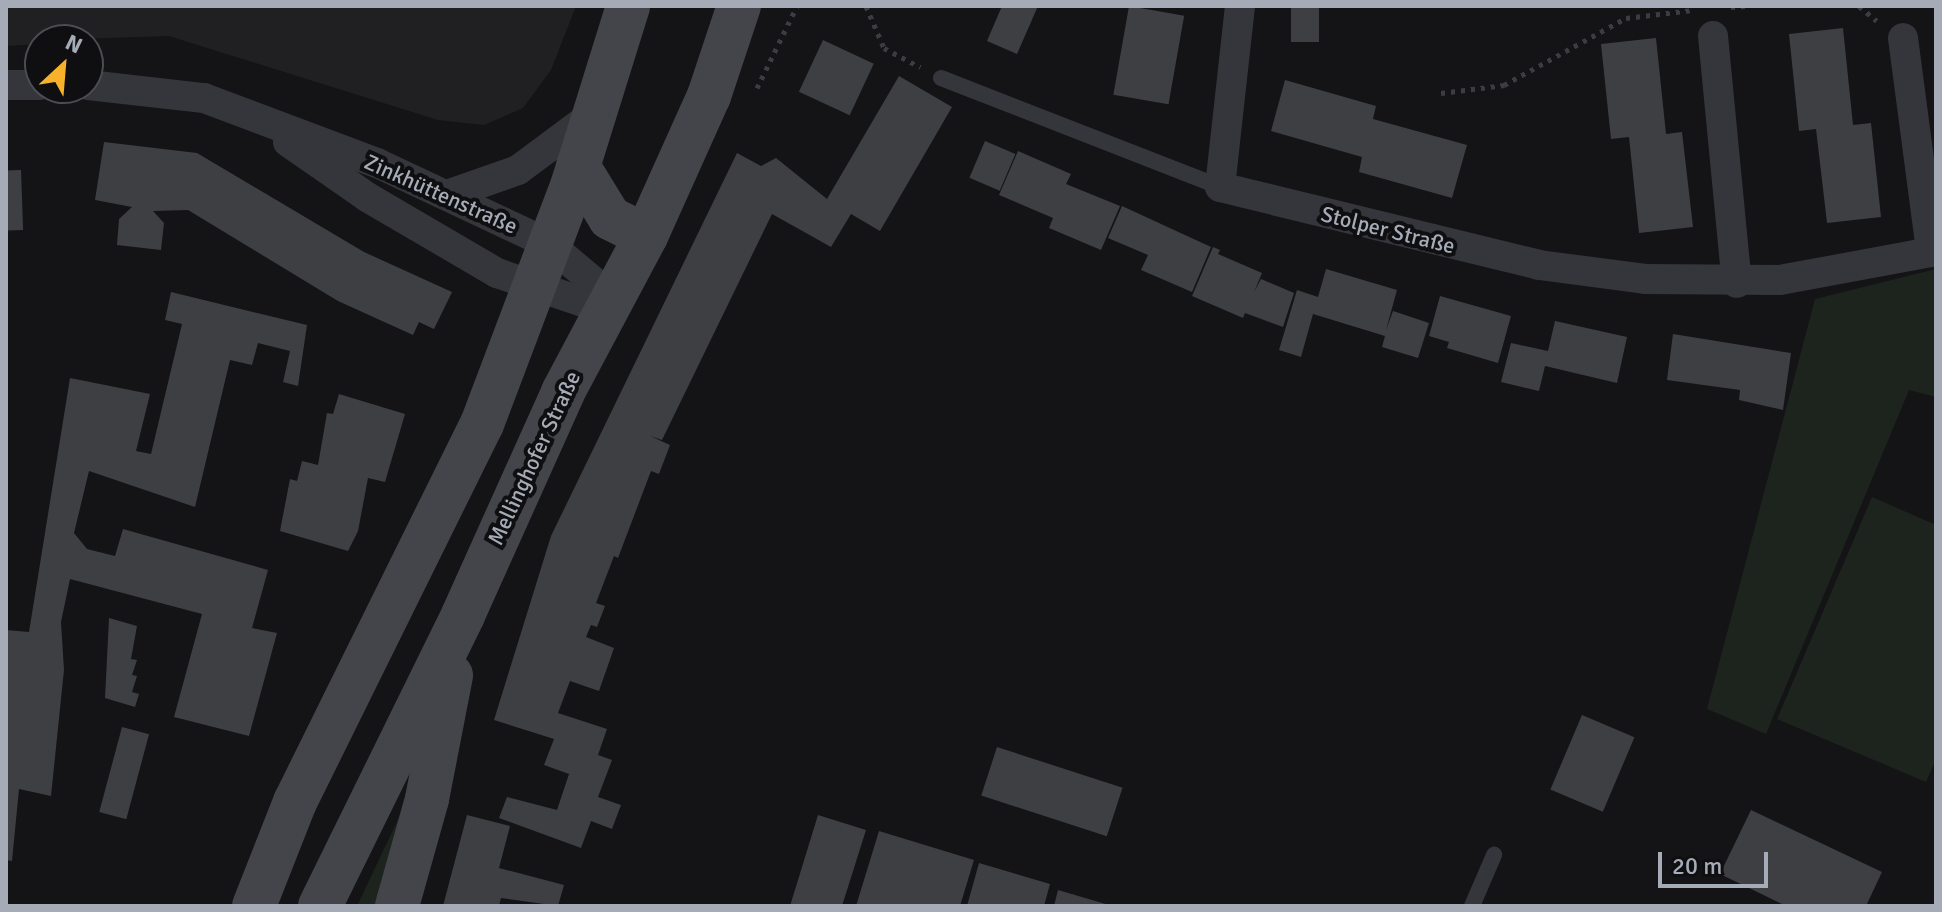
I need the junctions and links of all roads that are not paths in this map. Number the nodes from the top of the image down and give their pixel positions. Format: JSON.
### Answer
{"nodes":[{"id":1,"x":628,"y":6,"type":"edge"},
{"id":2,"x":739,"y":6,"type":"edge"},
{"id":3,"x":1240,"y":6,"type":"edge"},
{"id":4,"x":1714,"y":22,"type":"road end"},
{"id":5,"x":1903,"y":38,"type":"dead end"},
{"id":6,"x":941,"y":78,"type":"road end"},
{"id":7,"x":104,"y":87,"type":"edge"},
{"id":8,"x":596,"y":112,"type":"junction"},
{"id":9,"x":254,"y":118,"type":"junction"},
{"id":10,"x":578,"y":166,"type":"junction"},
{"id":11,"x":1220,"y":187,"type":"junction"},
{"id":12,"x":447,"y":195,"type":"junction"},
{"id":13,"x":646,"y":236,"type":"junction"},
{"id":14,"x":549,"y":244,"type":"junction"},
{"id":15,"x":1934,"y":251,"type":"edge"},
{"id":16,"x":1737,"y":283,"type":"junction"},
{"id":17,"x":533,"y":289,"type":"junction"},
{"id":18,"x":609,"y":304,"type":"junction"},
{"id":19,"x":463,"y":615,"type":"junction"},
{"id":20,"x":1494,"y":855,"type":"dead end"},
{"id":21,"x":254,"y":906,"type":"edge"},
{"id":22,"x":320,"y":906,"type":"edge"},
{"id":23,"x":397,"y":906,"type":"edge"},
{"id":24,"x":1472,"y":906,"type":"edge"}],
"edges":[{"from":1,"to":8,"type":"main road"},
{"from":2,"to":13,"type":"main road","name":"Mellinghofer Straße"},
{"from":3,"to":11,"type":"street"},
{"from":4,"to":16,"type":"street"},
{"from":5,"to":15,"type":"street","name":"Stolper Straße"},
{"from":6,"to":11,"type":"lane"},
{"from":7,"to":9,"type":"street","name":"Zinkhüttenstraße"},
{"from":8,"to":10,"type":"main road"},
{"from":8,"to":12,"type":"street"},
{"from":9,"to":12,"type":"street","name":"Zinkhüttenstraße"},
{"from":9,"to":17,"type":"street","name":"Zinkhüttenstraße"},
{"from":10,"to":13,"type":"main road"},
{"from":10,"to":14,"type":"main road"},
{"from":11,"to":16,"type":"street","name":"Stolper Straße"},
{"from":12,"to":14,"type":"street","name":"Zinkhüttenstraße"},
{"from":13,"to":18,"type":"main road","name":"Mellinghofer Straße"},
{"from":14,"to":17,"type":"main road"},
{"from":14,"to":18,"type":"street","name":"Zinkhüttenstraße"},
{"from":15,"to":16,"type":"street","name":"Stolper Straße"},
{"from":17,"to":18,"type":"street","name":"Zinkhüttenstraße"},
{"from":17,"to":21,"type":"main road"},
{"from":18,"to":19,"type":"main road","name":"Mellinghofer Straße"},
{"from":19,"to":22,"type":"main road","name":"Mellinghofer Straße"},
{"from":19,"to":23,"type":"main road"},
{"from":20,"to":24,"type":"lane"}]}
